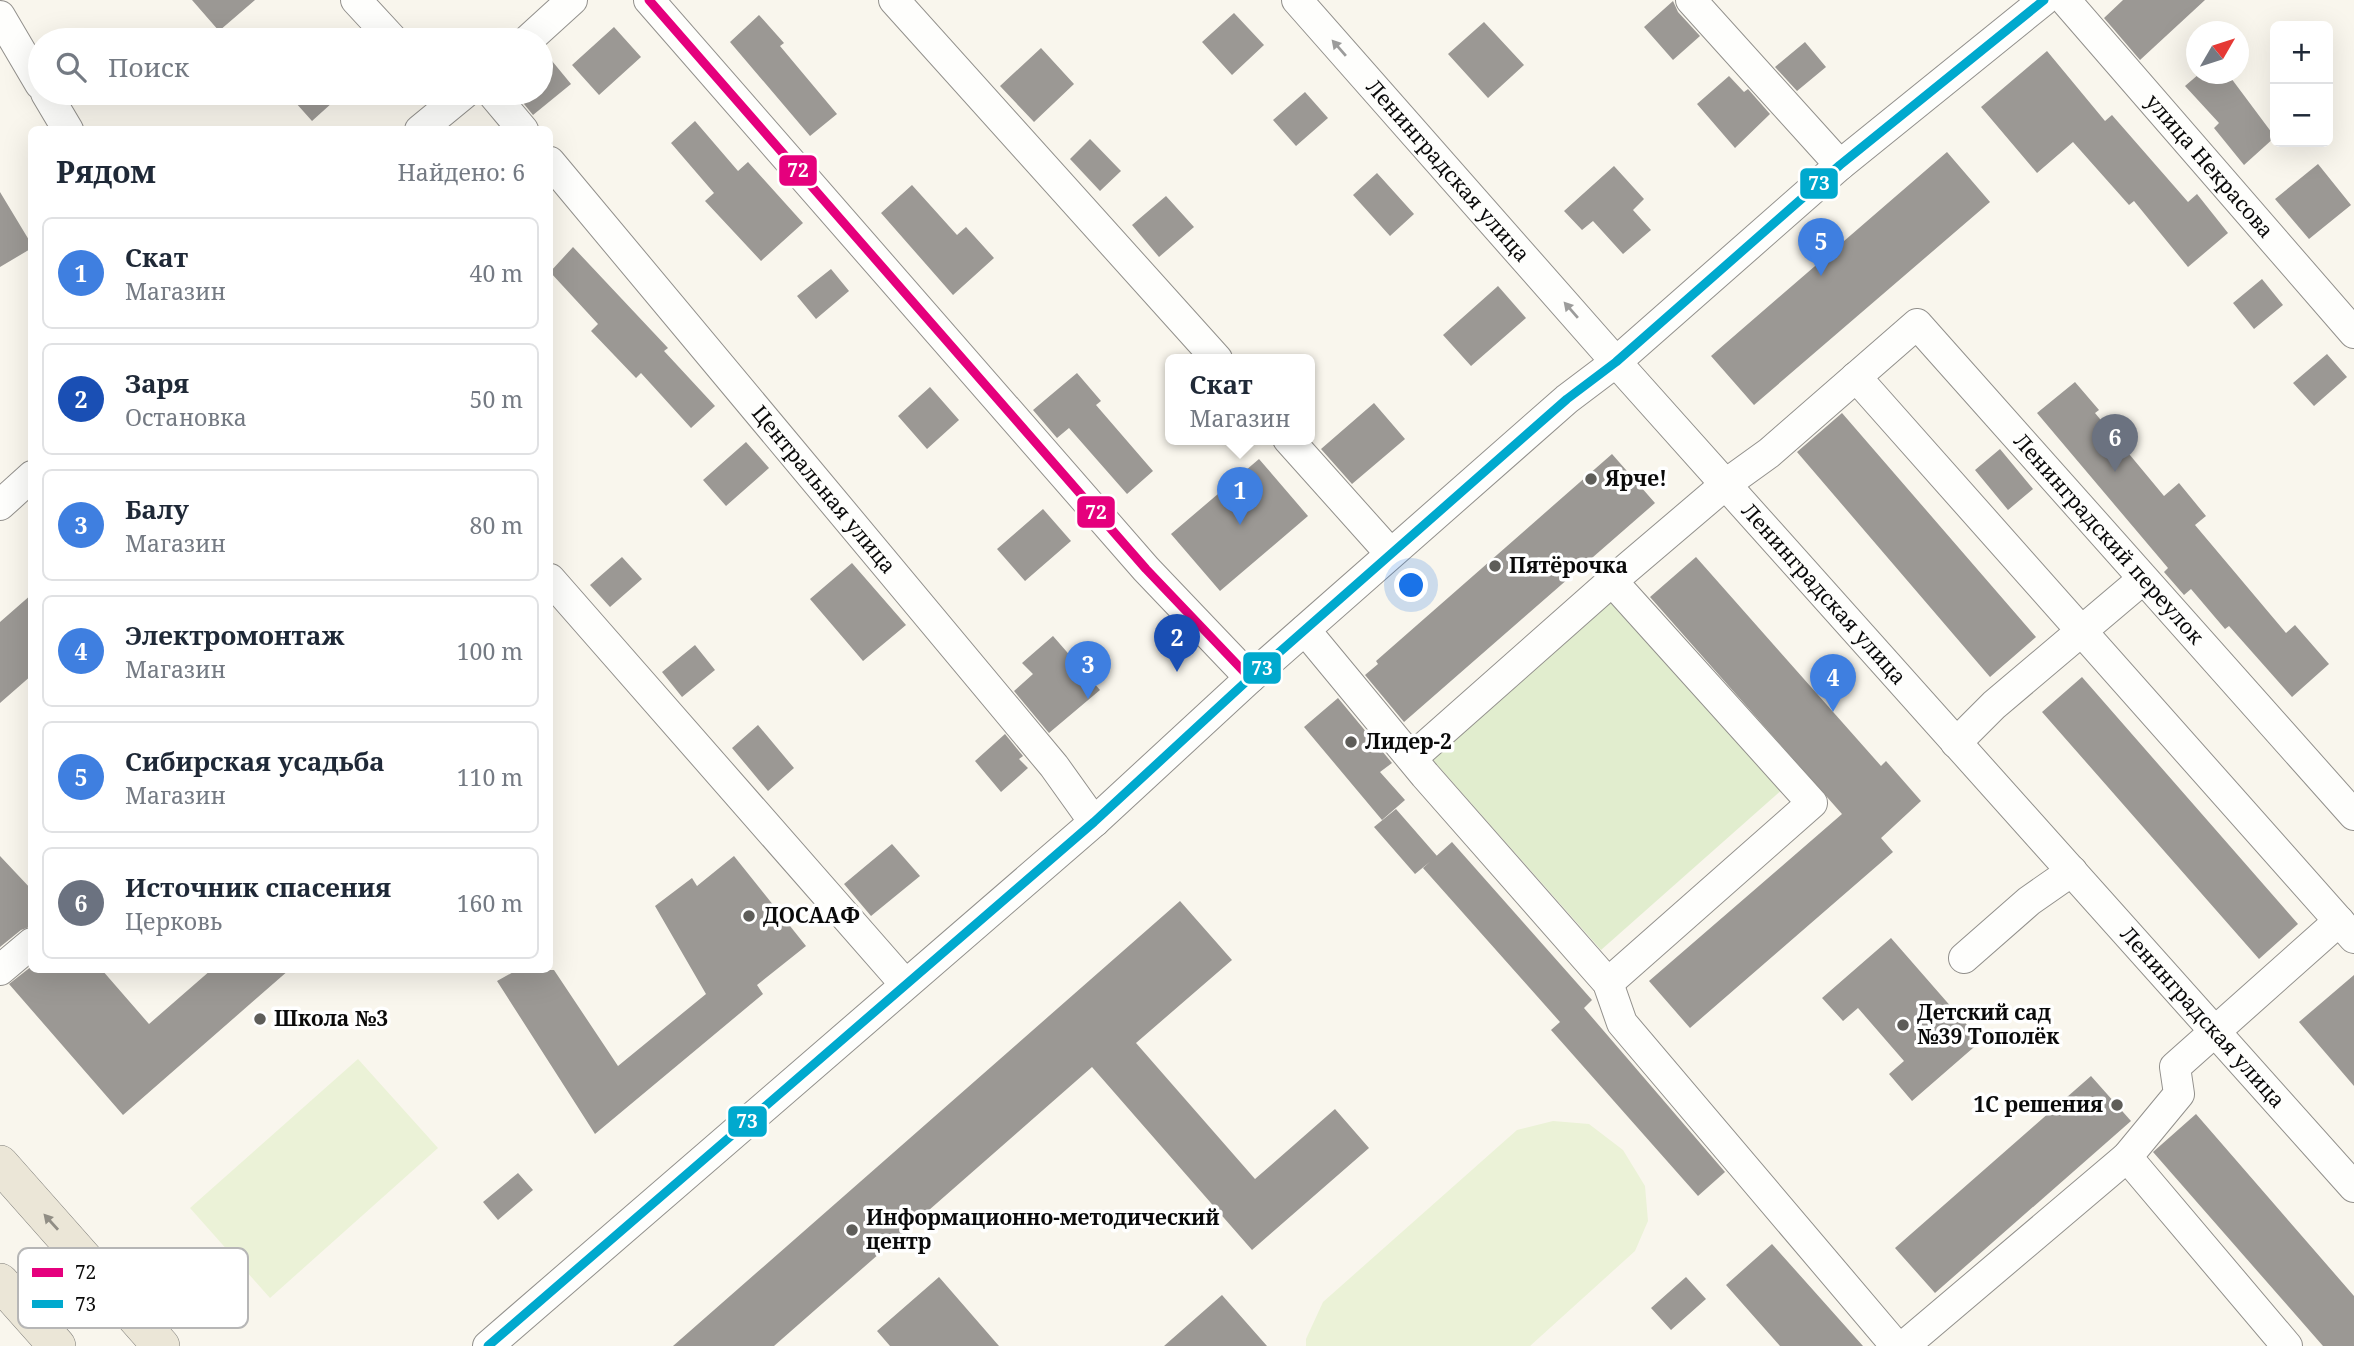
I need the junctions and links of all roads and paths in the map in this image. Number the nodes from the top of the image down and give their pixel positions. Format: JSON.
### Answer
{"nodes":[{"id":1,"x":356,"y":0,"type":"edge"},
{"id":2,"x":572,"y":0,"type":"edge"},
{"id":3,"x":649,"y":0,"type":"edge"},
{"id":4,"x":894,"y":0,"type":"edge"},
{"id":5,"x":1297,"y":0,"type":"edge"},
{"id":6,"x":1691,"y":0,"type":"edge"},
{"id":7,"x":2045,"y":0,"type":"edge"},
{"id":8,"x":2065,"y":0,"type":"edge"},
{"id":9,"x":0,"y":16,"type":"edge"},
{"id":10,"x":382,"y":28,"type":"edge"},
{"id":11,"x":541,"y":28,"type":"edge"},
{"id":12,"x":28,"y":63,"type":"edge"},
{"id":13,"x":53,"y":105,"type":"edge"},
{"id":14,"x":444,"y":105,"type":"edge"},
{"id":15,"x":502,"y":105,"type":"edge"},
{"id":16,"x":66,"y":126,"type":"edge"},
{"id":17,"x":424,"y":126,"type":"edge"},
{"id":18,"x":520,"y":126,"type":"edge"},
{"id":19,"x":1840,"y":165,"type":"junction"},
{"id":20,"x":553,"y":166,"type":"edge"},
{"id":21,"x":2354,"y":333,"type":"edge"},
{"id":22,"x":1213,"y":354,"type":"edge"},
{"id":23,"x":1615,"y":362,"type":"junction"},
{"id":24,"x":1856,"y":377,"type":"junction"},
{"id":25,"x":1293,"y":445,"type":"edge"},
{"id":26,"x":28,"y":480,"type":"edge"},
{"id":27,"x":1726,"y":484,"type":"junction"},
{"id":28,"x":0,"y":505,"type":"edge"},
{"id":29,"x":1390,"y":553,"type":"junction"},
{"id":30,"x":2143,"y":579,"type":"junction"},
{"id":31,"x":1612,"y":580,"type":"junction"},
{"id":32,"x":553,"y":582,"type":"edge"},
{"id":33,"x":1305,"y":630,"type":"junction"},
{"id":34,"x":2081,"y":630,"type":"junction"},
{"id":35,"x":1250,"y":678,"type":"junction"},
{"id":36,"x":1956,"y":743,"type":"junction"},
{"id":37,"x":1412,"y":758,"type":"junction"},
{"id":38,"x":2354,"y":816,"type":"edge"},
{"id":39,"x":1094,"y":822,"type":"junction"},
{"id":40,"x":2072,"y":871,"type":"junction"},
{"id":41,"x":2347,"y":930,"type":"edge"},
{"id":42,"x":28,"y":946,"type":"edge"},
{"id":43,"x":1964,"y":958,"type":"dead end"},
{"id":44,"x":0,"y":970,"type":"edge"},
{"id":45,"x":1608,"y":983,"type":"junction"},
{"id":46,"x":905,"y":984,"type":"junction"},
{"id":47,"x":2217,"y":1032,"type":"junction"},
{"id":48,"x":2127,"y":1157,"type":"junction"},
{"id":49,"x":0,"y":1164,"type":"edge"},
{"id":50,"x":2354,"y":1186,"type":"edge"},
{"id":51,"x":74,"y":1248,"type":"edge"},
{"id":52,"x":1,"y":1285,"type":"edge"},
{"id":53,"x":18,"y":1304,"type":"edge"},
{"id":54,"x":40,"y":1328,"type":"edge"},
{"id":55,"x":145,"y":1328,"type":"edge"},
{"id":56,"x":57,"y":1346,"type":"edge"},
{"id":57,"x":161,"y":1346,"type":"edge"},
{"id":58,"x":488,"y":1346,"type":"edge"},
{"id":59,"x":1896,"y":1346,"type":"edge"},
{"id":60,"x":1904,"y":1346,"type":"edge"},
{"id":61,"x":2287,"y":1346,"type":"edge"}],
"edges":[{"from":1,"to":10,"type":"street"},
{"from":2,"to":11,"type":"street"},
{"from":3,"to":35,"type":"street"},
{"from":4,"to":22,"type":"street"},
{"from":23,"to":5,"type":"street","name":"Ленинградская улица","one_way":true},
{"from":6,"to":19,"type":"street"},
{"from":7,"to":19,"type":"street"},
{"from":8,"to":21,"type":"street","name":"улица Некрасова"},
{"from":9,"to":12,"type":"street"},
{"from":13,"to":16,"type":"street"},
{"from":14,"to":17,"type":"street"},
{"from":15,"to":18,"type":"street"},
{"from":19,"to":23,"type":"street"},
{"from":20,"to":39,"type":"street","name":"Центральная улица"},
{"from":23,"to":27,"type":"street","name":"Ленинградская улица"},
{"from":23,"to":29,"type":"street"},
{"from":24,"to":27,"type":"street"},
{"from":24,"to":30,"type":"street","name":"Ленинградский переулок"},
{"from":24,"to":34,"type":"street"},
{"from":25,"to":29,"type":"street"},
{"from":26,"to":28,"type":"street"},
{"from":27,"to":31,"type":"street"},
{"from":27,"to":36,"type":"street","name":"Ленинградская улица"},
{"from":29,"to":33,"type":"street"},
{"from":30,"to":34,"type":"street"},
{"from":30,"to":38,"type":"street","name":"Ленинградский переулок"},
{"from":31,"to":37,"type":"street"},
{"from":31,"to":45,"type":"street"},
{"from":32,"to":46,"type":"street"},
{"from":33,"to":35,"type":"street"},
{"from":33,"to":37,"type":"street"},
{"from":34,"to":36,"type":"street"},
{"from":34,"to":41,"type":"street"},
{"from":35,"to":39,"type":"street"},
{"from":36,"to":40,"type":"street","name":"Ленинградская улица"},
{"from":37,"to":45,"type":"street"},
{"from":39,"to":46,"type":"street"},
{"from":40,"to":43,"type":"street"},
{"from":40,"to":47,"type":"street","name":"Ленинградская улица"},
{"from":41,"to":47,"type":"street"},
{"from":42,"to":44,"type":"street"},
{"from":45,"to":59,"type":"street"},
{"from":46,"to":58,"type":"street"},
{"from":47,"to":48,"type":"street"},
{"from":47,"to":50,"type":"street","name":"Ленинградская улица"},
{"from":48,"to":60,"type":"street"},
{"from":48,"to":61,"type":"street"},
{"from":51,"to":49,"type":"main road","one_way":true},
{"from":52,"to":53,"type":"main road"},
{"from":54,"to":56,"type":"main road"},
{"from":57,"to":55,"type":"main road","one_way":true}]}
